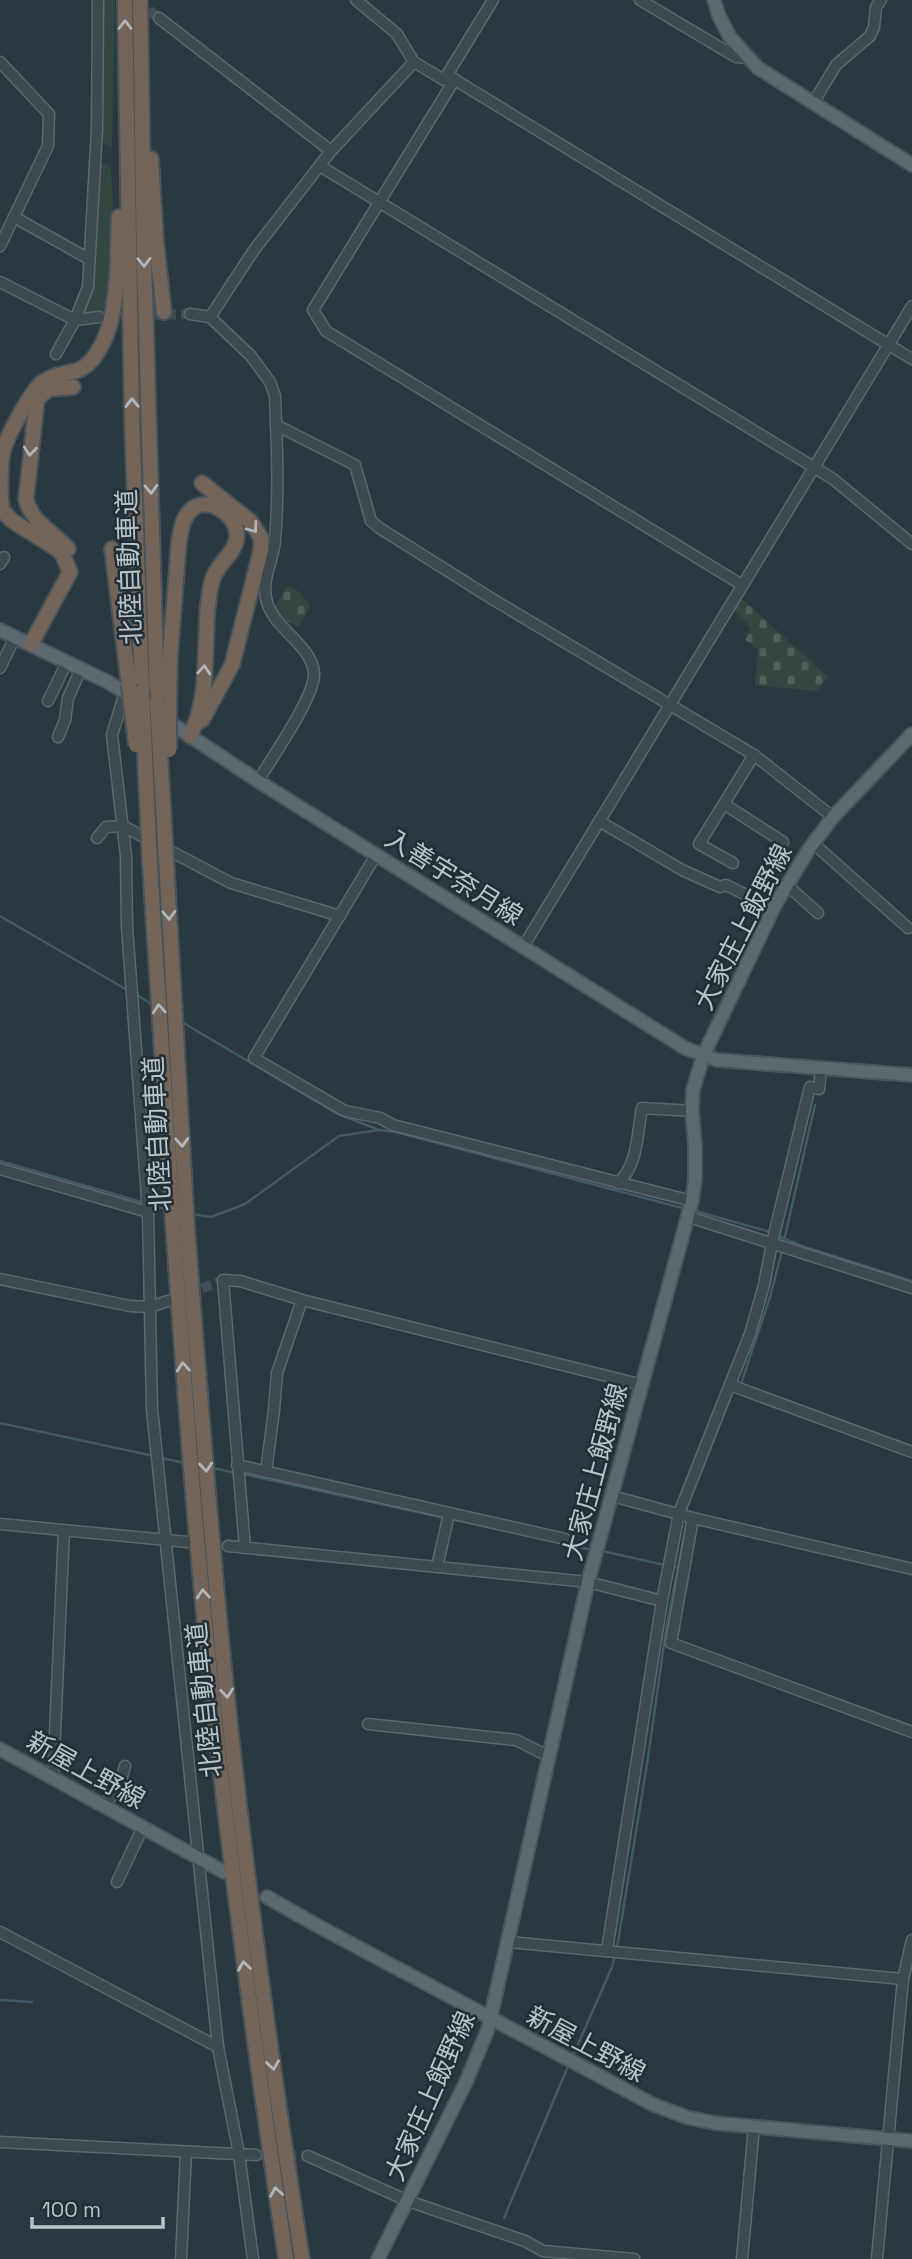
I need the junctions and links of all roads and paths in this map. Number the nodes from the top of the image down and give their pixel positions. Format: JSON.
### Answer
{"nodes":[{"id":1,"x":98,"y":0,"type":"edge"},
{"id":2,"x":125,"y":0,"type":"edge"},
{"id":3,"x":140,"y":0,"type":"edge"},
{"id":4,"x":356,"y":0,"type":"edge"},
{"id":5,"x":493,"y":0,"type":"edge"},
{"id":6,"x":640,"y":0,"type":"edge"},
{"id":7,"x":714,"y":0,"type":"edge"},
{"id":8,"x":881,"y":0,"type":"edge"},
{"id":9,"x":159,"y":18,"type":"tunnel mouth"},
{"id":10,"x":140,"y":22,"type":"junction"},
{"id":11,"x":125,"y":49,"type":"junction"},
{"id":12,"x":748,"y":58,"type":"junction"},
{"id":13,"x":0,"y":62,"type":"edge"},
{"id":14,"x":414,"y":62,"type":"junction"},
{"id":15,"x":451,"y":77,"type":"junction"},
{"id":16,"x":813,"y":103,"type":"junction"},
{"id":17,"x":331,"y":150,"type":"junction"},
{"id":18,"x":912,"y":165,"type":"edge"},
{"id":19,"x":320,"y":166,"type":"junction"},
{"id":20,"x":378,"y":201,"type":"junction"},
{"id":21,"x":14,"y":217,"type":"junction"},
{"id":22,"x":0,"y":246,"type":"edge"},
{"id":23,"x":89,"y":259,"type":"junction"},
{"id":24,"x":0,"y":282,"type":"edge"},
{"id":25,"x":912,"y":306,"type":"edge"},
{"id":26,"x":164,"y":312,"type":"dead end"},
{"id":27,"x":190,"y":314,"type":"tunnel mouth"},
{"id":28,"x":99,"y":317,"type":"tunnel mouth"},
{"id":29,"x":210,"y":317,"type":"junction"},
{"id":30,"x":75,"y":320,"type":"junction"},
{"id":31,"x":889,"y":344,"type":"junction"},
{"id":32,"x":56,"y":354,"type":"dead end"},
{"id":33,"x":912,"y":359,"type":"edge"},
{"id":34,"x":72,"y":394,"type":"dead end"},
{"id":35,"x":276,"y":425,"type":"junction"},
{"id":36,"x":813,"y":467,"type":"junction"},
{"id":37,"x":209,"y":470,"type":"dead end"},
{"id":38,"x":202,"y":483,"type":"dead end"},
{"id":39,"x":216,"y":494,"type":"junction"},
{"id":40,"x":912,"y":544,"type":"edge"},
{"id":41,"x":112,"y":549,"type":"dead end"},
{"id":42,"x":742,"y":585,"type":"junction"},
{"id":43,"x":0,"y":630,"type":"edge"},
{"id":44,"x":15,"y":637,"type":"junction"},
{"id":45,"x":32,"y":644,"type":"junction"},
{"id":46,"x":67,"y":662,"type":"junction"},
{"id":47,"x":0,"y":667,"type":"edge"},
{"id":48,"x":80,"y":668,"type":"junction"},
{"id":49,"x":132,"y":689,"type":"junction"},
{"id":50,"x":48,"y":701,"type":"dead end"},
{"id":51,"x":163,"y":703,"type":"junction"},
{"id":52,"x":670,"y":703,"type":"junction"},
{"id":53,"x":912,"y":734,"type":"edge"},
{"id":54,"x":190,"y":736,"type":"junction"},
{"id":55,"x":58,"y":737,"type":"dead end"},
{"id":56,"x":754,"y":755,"type":"junction"},
{"id":57,"x":258,"y":781,"type":"junction"},
{"id":58,"x":724,"y":804,"type":"junction"},
{"id":59,"x":833,"y":817,"type":"junction"},
{"id":60,"x":599,"y":821,"type":"junction"},
{"id":61,"x":122,"y":826,"type":"junction"},
{"id":62,"x":97,"y":838,"type":"dead end"},
{"id":63,"x":783,"y":842,"type":"dead end"},
{"id":64,"x":813,"y":843,"type":"junction"},
{"id":65,"x":376,"y":855,"type":"junction"},
{"id":66,"x":733,"y":863,"type":"dead end"},
{"id":67,"x":787,"y":885,"type":"junction"},
{"id":68,"x":773,"y":908,"type":"junction"},
{"id":69,"x":818,"y":913,"type":"dead end"},
{"id":70,"x":340,"y":916,"type":"junction"},
{"id":71,"x":908,"y":928,"type":"dead end"},
{"id":72,"x":523,"y":947,"type":"junction"},
{"id":73,"x":703,"y":1056,"type":"junction"},
{"id":74,"x":821,"y":1068,"type":"junction"},
{"id":75,"x":912,"y":1075,"type":"edge"},
{"id":76,"x":692,"y":1111,"type":"junction"},
{"id":77,"x":0,"y":1169,"type":"edge"},
{"id":78,"x":618,"y":1183,"type":"junction"},
{"id":79,"x":692,"y":1201,"type":"junction"},
{"id":80,"x":148,"y":1212,"type":"junction"},
{"id":81,"x":689,"y":1217,"type":"junction"},
{"id":82,"x":180,"y":1226,"type":"junction"},
{"id":83,"x":772,"y":1243,"type":"junction"},
{"id":84,"x":0,"y":1279,"type":"edge"},
{"id":85,"x":912,"y":1288,"type":"edge"},
{"id":86,"x":302,"y":1300,"type":"junction"},
{"id":87,"x":168,"y":1301,"type":"dead end"},
{"id":88,"x":149,"y":1307,"type":"junction"},
{"id":89,"x":643,"y":1385,"type":"junction"},
{"id":90,"x":730,"y":1385,"type":"junction"},
{"id":91,"x":912,"y":1452,"type":"edge"},
{"id":92,"x":237,"y":1465,"type":"junction"},
{"id":93,"x":266,"y":1472,"type":"junction"},
{"id":94,"x":612,"y":1496,"type":"junction"},
{"id":95,"x":679,"y":1513,"type":"junction"},
{"id":96,"x":449,"y":1514,"type":"junction"},
{"id":97,"x":693,"y":1518,"type":"junction"},
{"id":98,"x":0,"y":1524,"type":"edge"},
{"id":99,"x":64,"y":1530,"type":"junction"},
{"id":100,"x":165,"y":1539,"type":"junction"},
{"id":101,"x":565,"y":1539,"type":"dead end"},
{"id":102,"x":188,"y":1542,"type":"dead end"},
{"id":103,"x":228,"y":1546,"type":"dead end"},
{"id":104,"x":245,"y":1548,"type":"junction"},
{"id":105,"x":437,"y":1567,"type":"junction"},
{"id":106,"x":912,"y":1569,"type":"edge"},
{"id":107,"x":588,"y":1582,"type":"junction"},
{"id":108,"x":662,"y":1601,"type":"junction"},
{"id":109,"x":368,"y":1724,"type":"dead end"},
{"id":110,"x":912,"y":1732,"type":"edge"},
{"id":111,"x":0,"y":1749,"type":"edge"},
{"id":112,"x":550,"y":1757,"type":"junction"},
{"id":113,"x":125,"y":1766,"type":"dead end"},
{"id":114,"x":52,"y":1778,"type":"junction"},
{"id":115,"x":103,"y":1805,"type":"junction"},
{"id":116,"x":143,"y":1828,"type":"junction"},
{"id":117,"x":198,"y":1858,"type":"junction"},
{"id":118,"x":224,"y":1872,"type":"dead end"},
{"id":119,"x":117,"y":1882,"type":"dead end"},
{"id":120,"x":267,"y":1897,"type":"dead end"},
{"id":121,"x":0,"y":1932,"type":"edge"},
{"id":122,"x":912,"y":1940,"type":"edge"},
{"id":123,"x":509,"y":1942,"type":"junction"},
{"id":124,"x":607,"y":1950,"type":"junction"},
{"id":125,"x":903,"y":1979,"type":"junction"},
{"id":126,"x":491,"y":2019,"type":"junction"},
{"id":127,"x":218,"y":2047,"type":"junction"},
{"id":128,"x":754,"y":2126,"type":"junction"},
{"id":129,"x":888,"y":2139,"type":"junction"},
{"id":130,"x":912,"y":2141,"type":"edge"},
{"id":131,"x":0,"y":2142,"type":"edge"},
{"id":132,"x":186,"y":2152,"type":"junction"},
{"id":133,"x":239,"y":2154,"type":"junction"},
{"id":134,"x":256,"y":2155,"type":"tunnel mouth"},
{"id":135,"x":308,"y":2156,"type":"tunnel mouth"},
{"id":136,"x":408,"y":2201,"type":"junction"},
{"id":137,"x":542,"y":2255,"type":"edge"},
{"id":138,"x":181,"y":2259,"type":"edge"},
{"id":139,"x":253,"y":2259,"type":"edge"},
{"id":140,"x":286,"y":2259,"type":"edge"},
{"id":141,"x":302,"y":2259,"type":"edge"},
{"id":142,"x":378,"y":2259,"type":"edge"},
{"id":143,"x":634,"y":2259,"type":"edge"},
{"id":144,"x":743,"y":2259,"type":"edge"},
{"id":145,"x":877,"y":2259,"type":"edge"}],
"edges":[{"from":1,"to":23,"type":"street"},
{"from":11,"to":2,"type":"highway","name":"北陸自動車道","one_way":true},
{"from":3,"to":10,"type":"highway","name":"北陸自動車道"},
{"from":4,"to":14,"type":"street"},
{"from":5,"to":15,"type":"street"},
{"from":6,"to":12,"type":"street"},
{"from":7,"to":12,"type":"main road"},
{"from":8,"to":16,"type":"street"},
{"from":9,"to":17,"type":"street"},
{"from":10,"to":26,"type":"highway"},
{"from":10,"to":51,"type":"highway","name":"北陸自動車道","one_way":true},
{"from":11,"to":45,"type":"highway"},
{"from":49,"to":11,"type":"highway","name":"北陸自動車道","one_way":true},
{"from":12,"to":16,"type":"main road"},
{"from":13,"to":21,"type":"street"},
{"from":14,"to":15,"type":"street"},
{"from":14,"to":17,"type":"street"},
{"from":15,"to":20,"type":"street"},
{"from":15,"to":31,"type":"street"},
{"from":16,"to":18,"type":"main road"},
{"from":17,"to":19,"type":"street"},
{"from":19,"to":20,"type":"street"},
{"from":19,"to":29,"type":"street"},
{"from":20,"to":36,"type":"street"},
{"from":20,"to":42,"type":"street"},
{"from":21,"to":22,"type":"street"},
{"from":21,"to":23,"type":"street"},
{"from":23,"to":30,"type":"street"},
{"from":24,"to":30,"type":"street"},
{"from":25,"to":31,"type":"street"},
{"from":27,"to":29,"type":"street"},
{"from":28,"to":30,"type":"street"},
{"from":29,"to":35,"type":"street"},
{"from":30,"to":32,"type":"street"},
{"from":31,"to":33,"type":"street"},
{"from":31,"to":36,"type":"street"},
{"from":34,"to":45,"type":"highway","one_way":true},
{"from":35,"to":52,"type":"street"},
{"from":35,"to":57,"type":"street"},
{"from":36,"to":40,"type":"street"},
{"from":36,"to":42,"type":"street"},
{"from":37,"to":39,"type":"highway"},
{"from":38,"to":39,"type":"highway"},
{"from":39,"to":54,"type":"highway","one_way":true},
{"from":41,"to":49,"type":"highway"},
{"from":42,"to":52,"type":"street"},
{"from":43,"to":44,"type":"main road","name":"入善宇奈月線"},
{"from":44,"to":45,"type":"main road","name":"入善宇奈月線"},
{"from":44,"to":47,"type":"street"},
{"from":45,"to":46,"type":"main road","name":"入善宇奈月線"},
{"from":46,"to":48,"type":"main road","name":"入善宇奈月線"},
{"from":46,"to":50,"type":"street"},
{"from":48,"to":49,"type":"main road","name":"入善宇奈月線"},
{"from":48,"to":55,"type":"street"},
{"from":49,"to":54,"type":"main road","name":"入善宇奈月線"},
{"from":49,"to":61,"type":"street"},
{"from":82,"to":49,"type":"highway","name":"北陸自動車道","one_way":true,"bridge":true},
{"from":54,"to":51,"type":"highway","one_way":true},
{"from":51,"to":82,"type":"highway","name":"北陸自動車道","one_way":true,"bridge":true},
{"from":52,"to":56,"type":"street"},
{"from":52,"to":60,"type":"street"},
{"from":53,"to":59,"type":"main road","name":"大家庄上飯野線"},
{"from":54,"to":57,"type":"main road","name":"入善宇奈月線"},
{"from":56,"to":58,"type":"street"},
{"from":56,"to":59,"type":"street"},
{"from":57,"to":65,"type":"main road","name":"入善宇奈月線"},
{"from":58,"to":63,"type":"street"},
{"from":58,"to":66,"type":"street"},
{"from":59,"to":64,"type":"main road","name":"大家庄上飯野線"},
{"from":60,"to":68,"type":"street"},
{"from":60,"to":72,"type":"street"},
{"from":61,"to":62,"type":"street"},
{"from":61,"to":70,"type":"street"},
{"from":61,"to":80,"type":"street"},
{"from":64,"to":67,"type":"main road","name":"大家庄上飯野線"},
{"from":64,"to":71,"type":"street"},
{"from":65,"to":70,"type":"street"},
{"from":65,"to":72,"type":"main road","name":"入善宇奈月線"},
{"from":67,"to":68,"type":"main road","name":"大家庄上飯野線"},
{"from":67,"to":69,"type":"street"},
{"from":68,"to":73,"type":"main road","name":"大家庄上飯野線"},
{"from":70,"to":78,"type":"street"},
{"from":72,"to":73,"type":"main road","name":"入善宇奈月線"},
{"from":73,"to":74,"type":"main road","name":"入善宇奈月線"},
{"from":73,"to":76,"type":"main road","name":"大家庄上飯野線"},
{"from":74,"to":75,"type":"main road","name":"入善宇奈月線"},
{"from":74,"to":83,"type":"street"},
{"from":76,"to":78,"type":"street"},
{"from":76,"to":79,"type":"main road","name":"大家庄上飯野線"},
{"from":77,"to":80,"type":"street"},
{"from":78,"to":79,"type":"street"},
{"from":79,"to":81,"type":"main road","name":"大家庄上飯野線"},
{"from":80,"to":88,"type":"street"},
{"from":81,"to":83,"type":"street"},
{"from":81,"to":89,"type":"main road","name":"大家庄上飯野線"},
{"from":140,"to":82,"type":"highway","name":"北陸自動車道","one_way":true},
{"from":82,"to":141,"type":"highway","name":"北陸自動車道","one_way":true},
{"from":83,"to":85,"type":"street"},
{"from":83,"to":90,"type":"street"},
{"from":84,"to":88,"type":"street"},
{"from":86,"to":89,"type":"street"},
{"from":86,"to":92,"type":"street"},
{"from":86,"to":93,"type":"street"},
{"from":87,"to":88,"type":"street"},
{"from":88,"to":100,"type":"street"},
{"from":89,"to":94,"type":"main road","name":"大家庄上飯野線"},
{"from":90,"to":91,"type":"street"},
{"from":90,"to":95,"type":"street"},
{"from":92,"to":93,"type":"street"},
{"from":92,"to":104,"type":"street"},
{"from":93,"to":96,"type":"street"},
{"from":94,"to":95,"type":"street"},
{"from":94,"to":107,"type":"main road","name":"大家庄上飯野線"},
{"from":95,"to":97,"type":"street"},
{"from":95,"to":108,"type":"street"},
{"from":96,"to":101,"type":"street"},
{"from":96,"to":105,"type":"street"},
{"from":97,"to":106,"type":"street"},
{"from":97,"to":110,"type":"street"},
{"from":98,"to":99,"type":"street"},
{"from":99,"to":100,"type":"street"},
{"from":99,"to":114,"type":"street"},
{"from":100,"to":102,"type":"street"},
{"from":100,"to":117,"type":"street"},
{"from":103,"to":104,"type":"street"},
{"from":104,"to":105,"type":"street"},
{"from":105,"to":107,"type":"street"},
{"from":107,"to":108,"type":"street"},
{"from":107,"to":112,"type":"main road","name":"大家庄上飯野線"},
{"from":108,"to":124,"type":"street"},
{"from":109,"to":112,"type":"street"},
{"from":111,"to":114,"type":"main road","name":"新屋上野線"},
{"from":112,"to":123,"type":"main road","name":"大家庄上飯野線"},
{"from":113,"to":115,"type":"street"},
{"from":114,"to":115,"type":"main road","name":"新屋上野線"},
{"from":115,"to":116,"type":"main road","name":"新屋上野線"},
{"from":116,"to":117,"type":"main road","name":"新屋上野線"},
{"from":116,"to":119,"type":"street"},
{"from":117,"to":118,"type":"main road","name":"新屋上野線"},
{"from":117,"to":127,"type":"street"},
{"from":120,"to":126,"type":"main road","name":"新屋上野線"},
{"from":121,"to":127,"type":"street"},
{"from":122,"to":125,"type":"street"},
{"from":123,"to":124,"type":"street"},
{"from":123,"to":126,"type":"main road","name":"大家庄上飯野線"},
{"from":124,"to":125,"type":"street"},
{"from":125,"to":129,"type":"street"},
{"from":126,"to":128,"type":"main road","name":"新屋上野線"},
{"from":126,"to":136,"type":"main road","name":"大家庄上飯野線"},
{"from":127,"to":133,"type":"street"},
{"from":128,"to":129,"type":"main road","name":"新屋上野線"},
{"from":128,"to":144,"type":"street"},
{"from":129,"to":130,"type":"main road","name":"新屋上野線"},
{"from":129,"to":145,"type":"street"},
{"from":131,"to":132,"type":"street"},
{"from":132,"to":133,"type":"street"},
{"from":132,"to":138,"type":"street"},
{"from":133,"to":134,"type":"street"},
{"from":133,"to":139,"type":"street"},
{"from":135,"to":136,"type":"street"},
{"from":136,"to":137,"type":"street"},
{"from":136,"to":142,"type":"main road","name":"大家庄上飯野線"},
{"from":137,"to":143,"type":"street"}]}
